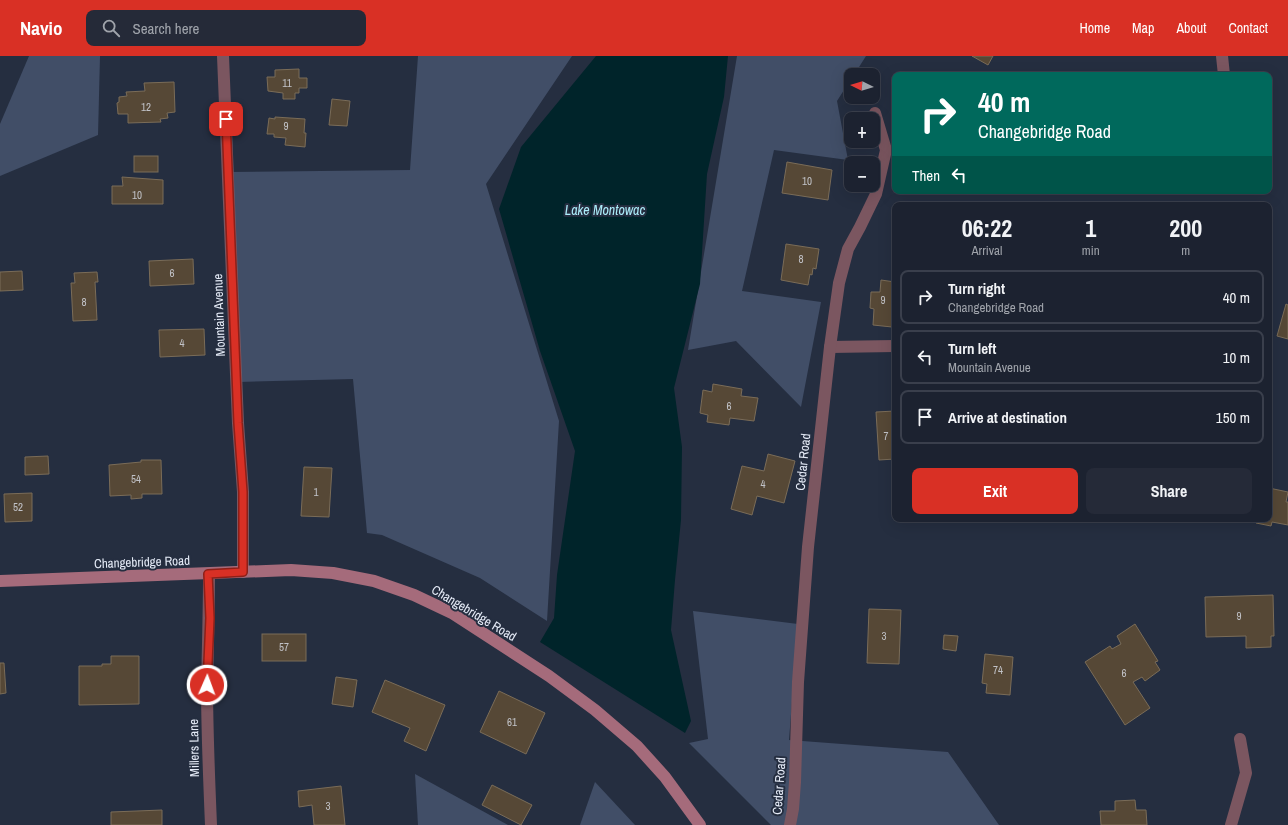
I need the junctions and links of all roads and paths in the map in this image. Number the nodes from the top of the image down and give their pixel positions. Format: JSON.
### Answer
{"nodes":[{"id":1,"x":223,"y":56,"type":"edge"},
{"id":2,"x":1222,"y":56,"type":"edge"},
{"id":3,"x":1224,"y":72,"type":"edge"},
{"id":4,"x":880,"y":130,"type":"edge"},
{"id":5,"x":892,"y":346,"type":"edge"},
{"id":6,"x":830,"y":347,"type":"junction"},
{"id":7,"x":243,"y":572,"type":"junction"},
{"id":8,"x":208,"y":574,"type":"junction"},
{"id":9,"x":0,"y":581,"type":"edge"},
{"id":10,"x":1240,"y":739,"type":"dead end"},
{"id":11,"x":211,"y":825,"type":"edge"},
{"id":12,"x":700,"y":825,"type":"edge"},
{"id":13,"x":790,"y":825,"type":"edge"},
{"id":14,"x":1231,"y":825,"type":"edge"}],
"edges":[{"from":1,"to":7,"type":"street","name":"Mountain Avenue"},
{"from":2,"to":3,"type":"street"},
{"from":4,"to":6,"type":"street","name":"Cedar Road"},
{"from":5,"to":6,"type":"street"},
{"from":6,"to":13,"type":"street","name":"Cedar Road"},
{"from":7,"to":8,"type":"main road","name":"Changebridge Road"},
{"from":7,"to":12,"type":"main road","name":"Changebridge Road"},
{"from":8,"to":9,"type":"main road","name":"Changebridge Road"},
{"from":8,"to":11,"type":"street","name":"Millers Lane"},
{"from":10,"to":14,"type":"street"}]}
